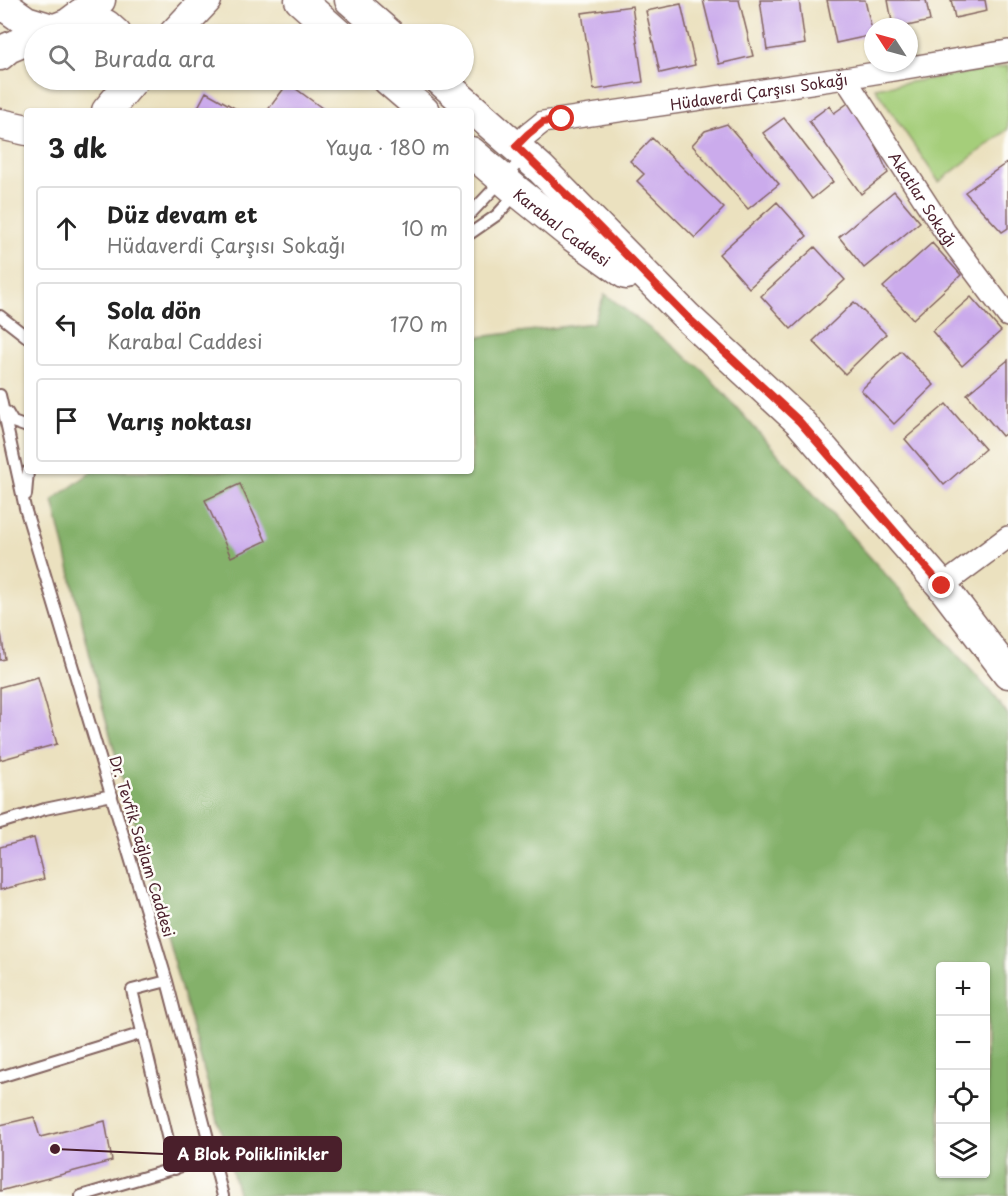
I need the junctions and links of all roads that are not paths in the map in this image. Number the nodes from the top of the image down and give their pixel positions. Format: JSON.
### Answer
{"nodes":[{"id":1,"x":0,"y":0,"type":"edge"},
{"id":2,"x":206,"y":0,"type":"edge"},
{"id":3,"x":300,"y":0,"type":"edge"},
{"id":4,"x":350,"y":0,"type":"edge"},
{"id":5,"x":91,"y":7,"type":"edge"},
{"id":6,"x":31,"y":24,"type":"edge"},
{"id":7,"x":68,"y":24,"type":"edge"},
{"id":8,"x":105,"y":24,"type":"edge"},
{"id":9,"x":183,"y":24,"type":"edge"},
{"id":10,"x":327,"y":24,"type":"edge"},
{"id":11,"x":378,"y":24,"type":"edge"},
{"id":12,"x":24,"y":42,"type":"edge"},
{"id":13,"x":1008,"y":51,"type":"edge"},
{"id":14,"x":0,"y":55,"type":"edge"},
{"id":15,"x":846,"y":78,"type":"junction"},
{"id":16,"x":400,"y":90,"type":"edge"},
{"id":17,"x":451,"y":90,"type":"edge"},
{"id":18,"x":421,"y":108,"type":"edge"},
{"id":19,"x":472,"y":108,"type":"edge"},
{"id":20,"x":474,"y":110,"type":"edge"},
{"id":21,"x":0,"y":124,"type":"edge"},
{"id":22,"x":24,"y":129,"type":"edge"},
{"id":23,"x":521,"y":151,"type":"junction"},
{"id":24,"x":474,"y":155,"type":"edge"},
{"id":25,"x":510,"y":186,"type":"junction"},
{"id":26,"x":474,"y":211,"type":"edge"},
{"id":27,"x":474,"y":231,"type":"edge"},
{"id":28,"x":0,"y":316,"type":"edge"},
{"id":29,"x":1008,"y":316,"type":"edge"},
{"id":30,"x":687,"y":317,"type":"junction"},
{"id":31,"x":24,"y":335,"type":"edge"},
{"id":32,"x":1,"y":400,"type":"edge"},
{"id":33,"x":24,"y":426,"type":"edge"},
{"id":34,"x":28,"y":474,"type":"edge"},
{"id":35,"x":25,"y":508,"type":"junction"},
{"id":36,"x":1008,"y":537,"type":"edge"},
{"id":37,"x":942,"y":586,"type":"junction"},
{"id":38,"x":1008,"y":673,"type":"edge"},
{"id":39,"x":112,"y":795,"type":"junction"},
{"id":40,"x":0,"y":823,"type":"edge"},
{"id":41,"x":167,"y":981,"type":"junction"},
{"id":42,"x":142,"y":1034,"type":"junction"},
{"id":43,"x":0,"y":1077,"type":"edge"},
{"id":44,"x":212,"y":1157,"type":"junction"},
{"id":45,"x":175,"y":1168,"type":"junction"},
{"id":46,"x":81,"y":1196,"type":"edge"},
{"id":47,"x":223,"y":1196,"type":"edge"}],
"edges":[{"from":1,"to":6,"type":"street"},
{"from":2,"to":9,"type":"street"},
{"from":3,"to":10,"type":"street"},
{"from":4,"to":11,"type":"street"},
{"from":5,"to":7,"type":"street"},
{"from":5,"to":8,"type":"street"},
{"from":12,"to":14,"type":"street"},
{"from":13,"to":15,"type":"street","name":"Hüdaverdi Çarşısı Sokağı"},
{"from":15,"to":23,"type":"street","name":"Hüdaverdi Çarşısı Sokağı"},
{"from":15,"to":29,"type":"street","name":"Akatlar Sokağı"},
{"from":16,"to":18,"type":"street"},
{"from":17,"to":19,"type":"street","name":"Karabal Caddesi"},
{"from":20,"to":23,"type":"street","name":"Karabal Caddesi"},
{"from":21,"to":22,"type":"street"},
{"from":23,"to":25,"type":"lane"},
{"from":23,"to":30,"type":"street","name":"Karabal Caddesi"},
{"from":24,"to":25,"type":"street","name":"Karabal Caddesi"},
{"from":25,"to":26,"type":"lane"},
{"from":25,"to":27,"type":"lane"},
{"from":25,"to":30,"type":"street","name":"Karabal Caddesi"},
{"from":28,"to":31,"type":"lane"},
{"from":30,"to":37,"type":"street","name":"Karabal Caddesi"},
{"from":32,"to":33,"type":"lane"},
{"from":32,"to":35,"type":"lane","name":"Dr. Tevfik Sağlam Caddesi"},
{"from":34,"to":35,"type":"lane","name":"Dr. Tevfik Sağlam Caddesi"},
{"from":35,"to":39,"type":"lane","name":"Dr. Tevfik Sağlam Caddesi"},
{"from":36,"to":37,"type":"street"},
{"from":37,"to":38,"type":"street","name":"Karabal Caddesi"},
{"from":39,"to":40,"type":"lane"},
{"from":39,"to":41,"type":"lane","name":"Dr. Tevfik Sağlam Caddesi"},
{"from":41,"to":42,"type":"lane"},
{"from":41,"to":44,"type":"lane","name":"Dr. Tevfik Sağlam Caddesi"},
{"from":42,"to":43,"type":"lane"},
{"from":42,"to":45,"type":"lane"},
{"from":44,"to":45,"type":"lane"},
{"from":44,"to":47,"type":"lane","name":"Dr. Tevfik Sağlam Caddesi"},
{"from":45,"to":46,"type":"lane"}]}
